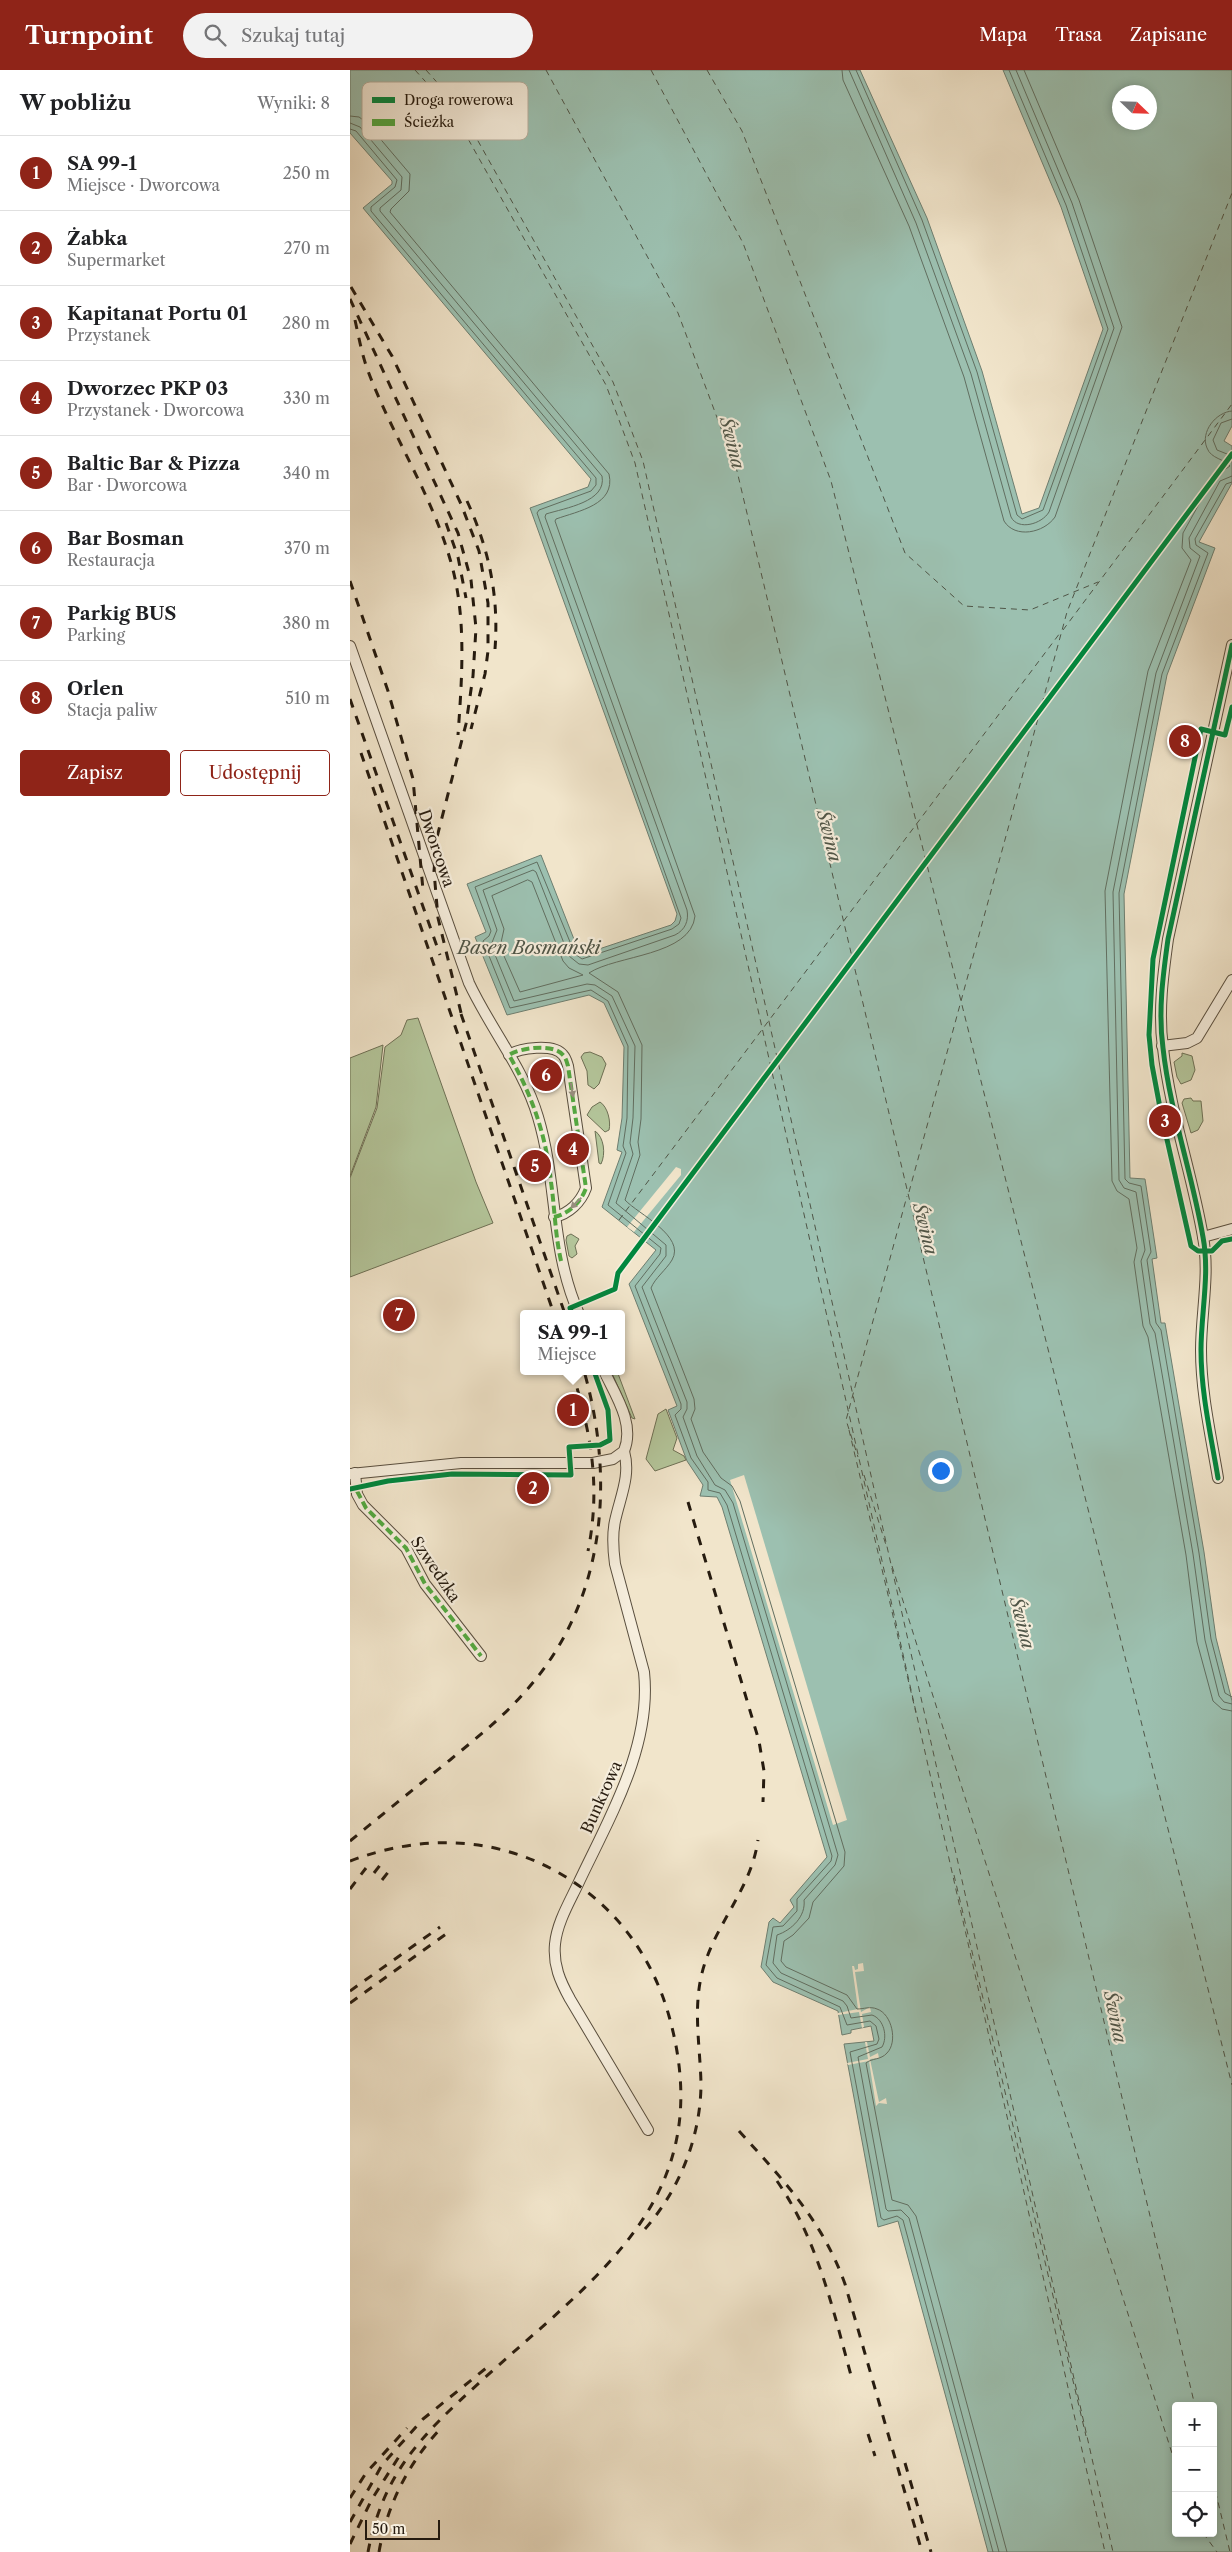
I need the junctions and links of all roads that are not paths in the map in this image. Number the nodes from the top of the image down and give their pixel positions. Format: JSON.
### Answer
{"nodes":[{"id":1,"x":1232,"y":645,"type":"edge"},
{"id":2,"x":350,"y":646,"type":"edge"},
{"id":3,"x":1232,"y":980,"type":"edge"},
{"id":4,"x":1162,"y":1046,"type":"junction"},
{"id":5,"x":509,"y":1055,"type":"junction"},
{"id":6,"x":554,"y":1217,"type":"junction"},
{"id":7,"x":1232,"y":1229,"type":"edge"},
{"id":8,"x":1203,"y":1237,"type":"junction"},
{"id":9,"x":578,"y":1310,"type":"edge"},
{"id":10,"x":606,"y":1375,"type":"edge"},
{"id":11,"x":624,"y":1451,"type":"junction"},
{"id":12,"x":353,"y":1473,"type":"edge"},
{"id":13,"x":1218,"y":1478,"type":"dead end"},
{"id":14,"x":481,"y":1656,"type":"dead end"},
{"id":15,"x":648,"y":2130,"type":"dead end"}],
"edges":[{"from":1,"to":4,"type":"street"},
{"from":2,"to":5,"type":"street","name":"Dworcowa"},
{"from":3,"to":4,"type":"street"},
{"from":4,"to":8,"type":"street"},
{"from":5,"to":6,"type":"street","name":"Dworcowa"},
{"from":5,"to":6,"type":"street","one_way":true},
{"from":6,"to":9,"type":"street","name":"Dworcowa"},
{"from":7,"to":8,"type":"street"},
{"from":8,"to":13,"type":"street"},
{"from":10,"to":11,"type":"street"},
{"from":11,"to":12,"type":"street"},
{"from":11,"to":15,"type":"street","name":"Bunkrowa"},
{"from":12,"to":14,"type":"street","name":"Szwedzka"}]}
